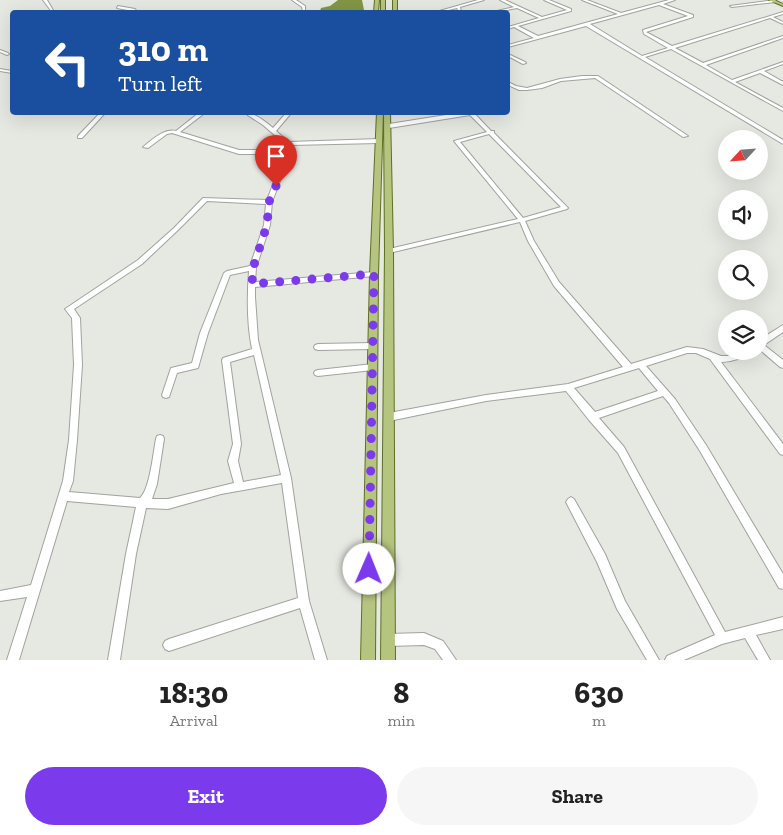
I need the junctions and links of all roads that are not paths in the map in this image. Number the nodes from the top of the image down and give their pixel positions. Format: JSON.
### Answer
{"nodes":[{"id":1,"x":119,"y":0,"type":"edge"},
{"id":2,"x":294,"y":0,"type":"edge"},
{"id":3,"x":482,"y":0,"type":"edge"},
{"id":4,"x":502,"y":0,"type":"edge"},
{"id":5,"x":546,"y":0,"type":"edge"},
{"id":6,"x":584,"y":0,"type":"edge"},
{"id":7,"x":673,"y":0,"type":"edge"},
{"id":8,"x":775,"y":1,"type":"edge"},
{"id":9,"x":598,"y":2,"type":"dead end"},
{"id":10,"x":592,"y":3,"type":"junction"},
{"id":11,"x":783,"y":3,"type":"edge"},
{"id":12,"x":658,"y":4,"type":"junction"},
{"id":13,"x":458,"y":6,"type":"junction"},
{"id":14,"x":732,"y":6,"type":"dead end"},
{"id":15,"x":118,"y":7,"type":"joint"},
{"id":16,"x":518,"y":7,"type":"junction"},
{"id":17,"x":134,"y":10,"type":"edge"},
{"id":18,"x":304,"y":10,"type":"edge"},
{"id":19,"x":445,"y":10,"type":"edge"},
{"id":20,"x":459,"y":10,"type":"edge"},
{"id":21,"x":506,"y":10,"type":"edge"},
{"id":22,"x":783,"y":13,"type":"edge"},
{"id":23,"x":620,"y":14,"type":"junction"},
{"id":24,"x":770,"y":17,"type":"junction"},
{"id":25,"x":542,"y":18,"type":"junction"},
{"id":26,"x":783,"y":23,"type":"edge"},
{"id":27,"x":586,"y":24,"type":"junction"},
{"id":28,"x":514,"y":26,"type":"junction"},
{"id":29,"x":510,"y":27,"type":"edge"},
{"id":30,"x":783,"y":36,"type":"edge"},
{"id":31,"x":538,"y":38,"type":"junction"},
{"id":32,"x":510,"y":45,"type":"edge"},
{"id":33,"x":672,"y":48,"type":"junction"},
{"id":34,"x":0,"y":51,"type":"edge"},
{"id":35,"x":7,"y":54,"type":"dead end"},
{"id":36,"x":510,"y":56,"type":"edge"},
{"id":37,"x":642,"y":57,"type":"junction"},
{"id":38,"x":524,"y":63,"type":"dead end"},
{"id":39,"x":783,"y":63,"type":"edge"},
{"id":40,"x":702,"y":65,"type":"junction"},
{"id":41,"x":760,"y":72,"type":"junction"},
{"id":42,"x":733,"y":82,"type":"junction"},
{"id":43,"x":510,"y":84,"type":"edge"},
{"id":44,"x":783,"y":84,"type":"edge"},
{"id":45,"x":783,"y":110,"type":"edge"},
{"id":46,"x":101,"y":115,"type":"edge"},
{"id":47,"x":200,"y":115,"type":"edge"},
{"id":48,"x":257,"y":115,"type":"edge"},
{"id":49,"x":287,"y":115,"type":"edge"},
{"id":50,"x":380,"y":115,"type":"edge"},
{"id":51,"x":387,"y":115,"type":"edge"},
{"id":52,"x":458,"y":115,"type":"edge"},
{"id":53,"x":473,"y":115,"type":"edge"},
{"id":54,"x":388,"y":126,"type":"junction"},
{"id":55,"x":178,"y":131,"type":"junction"},
{"id":56,"x":273,"y":132,"type":"junction"},
{"id":57,"x":492,"y":132,"type":"junction"},
{"id":58,"x":685,"y":136,"type":"dead end"},
{"id":59,"x":80,"y":137,"type":"dead end"},
{"id":60,"x":379,"y":141,"type":"junction"},
{"id":61,"x":783,"y":142,"type":"edge"},
{"id":62,"x":146,"y":147,"type":"dead end"},
{"id":63,"x":288,"y":148,"type":"junction"},
{"id":64,"x":269,"y":202,"type":"junction"},
{"id":65,"x":522,"y":220,"type":"junction"},
{"id":66,"x":389,"y":251,"type":"junction"},
{"id":67,"x":253,"y":268,"type":"junction"},
{"id":68,"x":374,"y":274,"type":"junction"},
{"id":69,"x":252,"y":284,"type":"junction"},
{"id":70,"x":783,"y":328,"type":"edge"},
{"id":71,"x":768,"y":339,"type":"edge"},
{"id":72,"x":373,"y":346,"type":"junction"},
{"id":73,"x":318,"y":347,"type":"dead end"},
{"id":74,"x":256,"y":350,"type":"junction"},
{"id":75,"x":768,"y":352,"type":"edge"},
{"id":76,"x":714,"y":358,"type":"junction"},
{"id":77,"x":718,"y":359,"type":"edge"},
{"id":78,"x":640,"y":364,"type":"junction"},
{"id":79,"x":783,"y":365,"type":"edge"},
{"id":80,"x":372,"y":367,"type":"junction"},
{"id":81,"x":629,"y":368,"type":"junction"},
{"id":82,"x":318,"y":373,"type":"dead end"},
{"id":83,"x":568,"y":388,"type":"junction"},
{"id":84,"x":665,"y":392,"type":"junction"},
{"id":85,"x":166,"y":395,"type":"dead end"},
{"id":86,"x":389,"y":417,"type":"junction"},
{"id":87,"x":592,"y":417,"type":"junction"},
{"id":88,"x":160,"y":439,"type":"dead end"},
{"id":89,"x":783,"y":451,"type":"edge"},
{"id":90,"x":286,"y":478,"type":"junction"},
{"id":91,"x":240,"y":487,"type":"junction"},
{"id":92,"x":64,"y":496,"type":"junction"},
{"id":93,"x":570,"y":502,"type":"dead end"},
{"id":94,"x":142,"y":503,"type":"junction"},
{"id":95,"x":783,"y":584,"type":"edge"},
{"id":96,"x":34,"y":590,"type":"junction"},
{"id":97,"x":0,"y":596,"type":"edge"},
{"id":98,"x":304,"y":601,"type":"junction"},
{"id":99,"x":783,"y":623,"type":"edge"},
{"id":100,"x":747,"y":631,"type":"junction"},
{"id":101,"x":722,"y":638,"type":"junction"},
{"id":102,"x":388,"y":640,"type":"junction"},
{"id":103,"x":169,"y":645,"type":"dead end"},
{"id":104,"x":12,"y":660,"type":"edge"},
{"id":105,"x":114,"y":660,"type":"edge"},
{"id":106,"x":321,"y":660,"type":"edge"},
{"id":107,"x":368,"y":660,"type":"edge"},
{"id":108,"x":388,"y":660,"type":"edge"},
{"id":109,"x":450,"y":660,"type":"edge"},
{"id":110,"x":653,"y":660,"type":"edge"},
{"id":111,"x":671,"y":660,"type":"edge"},
{"id":112,"x":764,"y":660,"type":"edge"}],
"edges":[{"from":1,"to":15,"type":"street"},
{"from":2,"to":18,"type":"street"},
{"from":3,"to":13,"type":"street"},
{"from":4,"to":16,"type":"street"},
{"from":5,"to":25,"type":"street"},
{"from":6,"to":10,"type":"street"},
{"from":7,"to":12,"type":"street"},
{"from":8,"to":11,"type":"main road"},
{"from":8,"to":14,"type":"street"},
{"from":9,"to":10,"type":"street"},
{"from":10,"to":23,"type":"street"},
{"from":12,"to":23,"type":"street"},
{"from":12,"to":33,"type":"street"},
{"from":13,"to":19,"type":"street"},
{"from":13,"to":20,"type":"street"},
{"from":15,"to":17,"type":"street"},
{"from":16,"to":21,"type":"street"},
{"from":16,"to":25,"type":"street"},
{"from":22,"to":24,"type":"street"},
{"from":23,"to":27,"type":"street"},
{"from":24,"to":26,"type":"street"},
{"from":24,"to":33,"type":"street"},
{"from":25,"to":28,"type":"street"},
{"from":27,"to":31,"type":"street"},
{"from":27,"to":37,"type":"street"},
{"from":28,"to":29,"type":"street"},
{"from":28,"to":31,"type":"street"},
{"from":30,"to":40,"type":"street"},
{"from":31,"to":32,"type":"street"},
{"from":33,"to":37,"type":"street"},
{"from":33,"to":40,"type":"street"},
{"from":34,"to":35,"type":"street"},
{"from":36,"to":38,"type":"street"},
{"from":37,"to":61,"type":"street"},
{"from":39,"to":41,"type":"street"},
{"from":40,"to":42,"type":"street"},
{"from":41,"to":42,"type":"street"},
{"from":41,"to":44,"type":"street"},
{"from":42,"to":45,"type":"street"},
{"from":43,"to":58,"type":"street"},
{"from":46,"to":59,"type":"street"},
{"from":47,"to":55,"type":"street"},
{"from":48,"to":56,"type":"street"},
{"from":49,"to":56,"type":"street"},
{"from":50,"to":60,"type":"main road"},
{"from":51,"to":54,"type":"main road"},
{"from":52,"to":54,"type":"street"},
{"from":53,"to":57,"type":"street"},
{"from":54,"to":66,"type":"main road"},
{"from":55,"to":62,"type":"street"},
{"from":55,"to":63,"type":"street"},
{"from":56,"to":63,"type":"street"},
{"from":57,"to":65,"type":"street"},
{"from":57,"to":65,"type":"street"},
{"from":60,"to":63,"type":"street"},
{"from":60,"to":68,"type":"main road"},
{"from":63,"to":64,"type":"street"},
{"from":64,"to":67,"type":"street"},
{"from":64,"to":92,"type":"street"},
{"from":65,"to":66,"type":"street"},
{"from":65,"to":81,"type":"street"},
{"from":66,"to":86,"type":"main road"},
{"from":67,"to":69,"type":"street"},
{"from":67,"to":85,"type":"street"},
{"from":68,"to":69,"type":"street"},
{"from":68,"to":72,"type":"main road"},
{"from":69,"to":74,"type":"street"},
{"from":70,"to":71,"type":"street"},
{"from":72,"to":73,"type":"street"},
{"from":72,"to":80,"type":"main road"},
{"from":74,"to":90,"type":"street"},
{"from":74,"to":91,"type":"street"},
{"from":75,"to":79,"type":"street"},
{"from":76,"to":77,"type":"street"},
{"from":76,"to":78,"type":"street"},
{"from":76,"to":89,"type":"street"},
{"from":78,"to":81,"type":"street"},
{"from":78,"to":84,"type":"street"},
{"from":80,"to":82,"type":"street"},
{"from":80,"to":107,"type":"main road"},
{"from":81,"to":83,"type":"street"},
{"from":83,"to":86,"type":"street"},
{"from":83,"to":87,"type":"street"},
{"from":84,"to":87,"type":"street"},
{"from":84,"to":95,"type":"street"},
{"from":86,"to":102,"type":"main road"},
{"from":87,"to":101,"type":"street"},
{"from":88,"to":94,"type":"street"},
{"from":90,"to":91,"type":"street"},
{"from":90,"to":98,"type":"street"},
{"from":91,"to":94,"type":"street"},
{"from":92,"to":94,"type":"street"},
{"from":92,"to":96,"type":"street"},
{"from":93,"to":110,"type":"street"},
{"from":94,"to":105,"type":"street"},
{"from":96,"to":97,"type":"street"},
{"from":96,"to":104,"type":"street"},
{"from":98,"to":103,"type":"street"},
{"from":98,"to":106,"type":"street"},
{"from":99,"to":100,"type":"street"},
{"from":100,"to":101,"type":"street"},
{"from":100,"to":112,"type":"street"},
{"from":101,"to":111,"type":"street"},
{"from":102,"to":108,"type":"main road"},
{"from":102,"to":109,"type":"street"}]}
